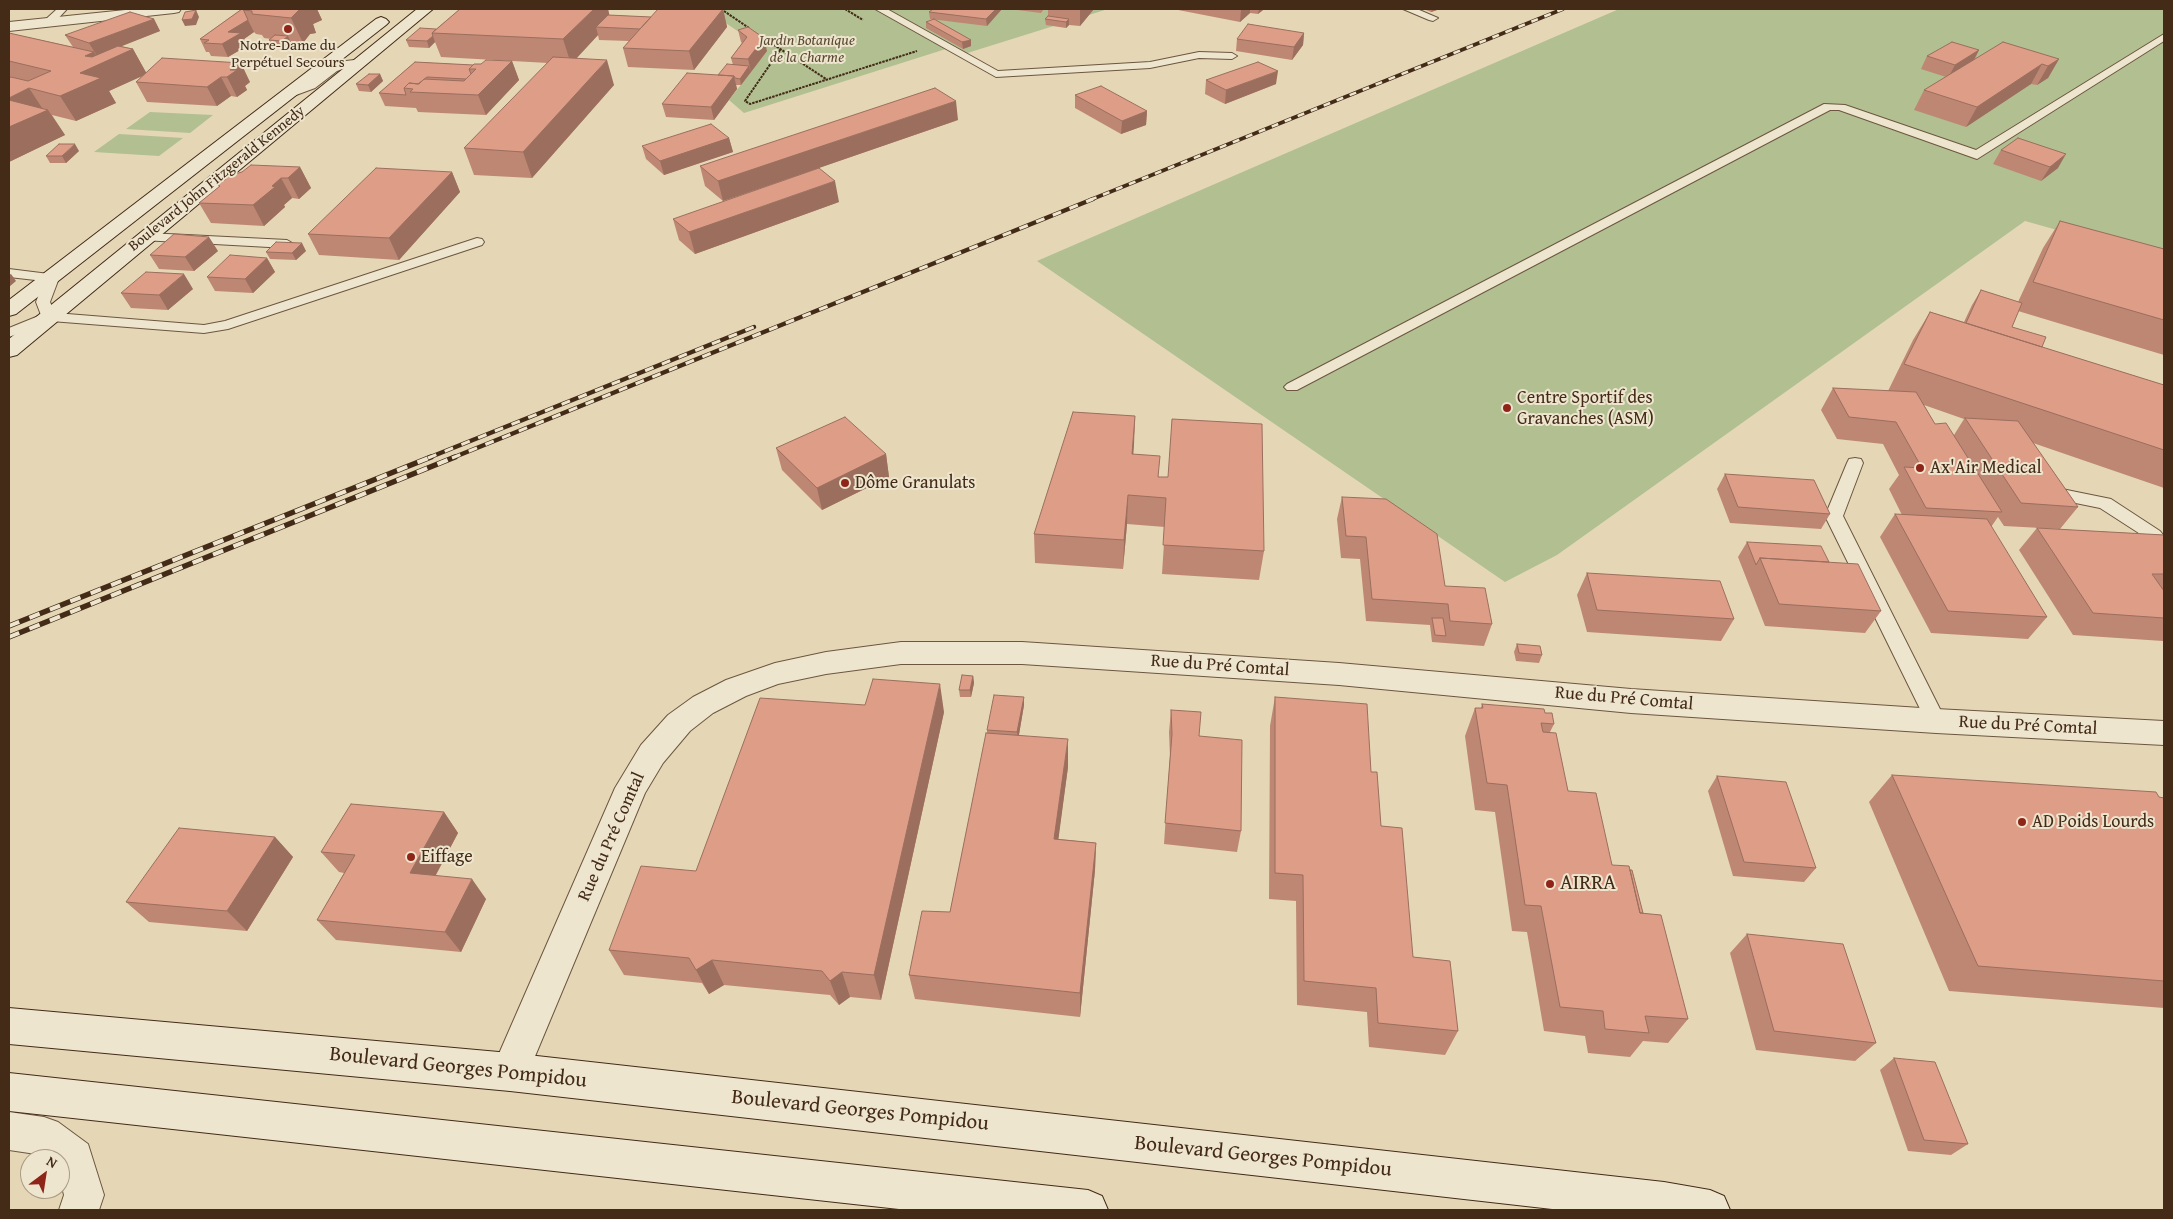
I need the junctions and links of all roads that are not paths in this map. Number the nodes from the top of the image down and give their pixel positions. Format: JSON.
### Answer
{"nodes":[{"id":1,"x":74,"y":9,"type":"edge"},
{"id":2,"x":174,"y":9,"type":"edge"},
{"id":3,"x":426,"y":9,"type":"edge"},
{"id":4,"x":880,"y":9,"type":"edge"},
{"id":5,"x":1408,"y":9,"type":"edge"},
{"id":6,"x":56,"y":14,"type":"edge"},
{"id":7,"x":391,"y":14,"type":"dead end"},
{"id":8,"x":1432,"y":18,"type":"dead end"},
{"id":9,"x":9,"y":27,"type":"edge"},
{"id":10,"x":2164,"y":37,"type":"edge"},
{"id":11,"x":1232,"y":56,"type":"dead end"},
{"id":12,"x":362,"y":62,"type":"junction"},
{"id":13,"x":288,"y":95,"type":"junction"},
{"id":14,"x":147,"y":237,"type":"junction"},
{"id":15,"x":477,"y":242,"type":"dead end"},
{"id":16,"x":287,"y":244,"type":"edge"},
{"id":17,"x":9,"y":273,"type":"edge"},
{"id":18,"x":52,"y":278,"type":"junction"},
{"id":19,"x":9,"y":310,"type":"edge"},
{"id":20,"x":49,"y":317,"type":"junction"},
{"id":21,"x":9,"y":333,"type":"edge"},
{"id":22,"x":9,"y":350,"type":"edge"},
{"id":23,"x":1292,"y":388,"type":"dead end"},
{"id":24,"x":1855,"y":463,"type":"dead end"},
{"id":25,"x":2057,"y":494,"type":"edge"},
{"id":26,"x":2164,"y":548,"type":"edge"},
{"id":27,"x":1936,"y":721,"type":"junction"},
{"id":28,"x":2164,"y":733,"type":"edge"},
{"id":29,"x":9,"y":1026,"type":"edge"},
{"id":30,"x":510,"y":1072,"type":"junction"},
{"id":31,"x":9,"y":1092,"type":"edge"},
{"id":32,"x":9,"y":1131,"type":"edge"},
{"id":33,"x":79,"y":1210,"type":"edge"},
{"id":34,"x":1088,"y":1210,"type":"edge"},
{"id":35,"x":1710,"y":1210,"type":"edge"}],
"edges":[{"from":1,"to":6,"type":"lane"},
{"from":2,"to":6,"type":"main road"},
{"from":3,"to":12,"type":"main road","name":"Boulevard John Fitzgerald Kennedy"},
{"from":4,"to":11,"type":"lane"},
{"from":5,"to":8,"type":"lane"},
{"from":6,"to":9,"type":"main road"},
{"from":7,"to":13,"type":"main road","name":"Boulevard John Fitzgerald Kennedy"},
{"from":10,"to":23,"type":"lane"},
{"from":12,"to":13,"type":"lane"},
{"from":12,"to":14,"type":"main road","name":"Boulevard John Fitzgerald Kennedy"},
{"from":13,"to":18,"type":"main road","name":"Boulevard John Fitzgerald Kennedy"},
{"from":14,"to":16,"type":"lane"},
{"from":14,"to":20,"type":"main road","name":"Boulevard John Fitzgerald Kennedy"},
{"from":15,"to":20,"type":"lane"},
{"from":17,"to":18,"type":"lane"},
{"from":18,"to":19,"type":"main road","name":"Boulevard John Fitzgerald Kennedy"},
{"from":18,"to":20,"type":"lane"},
{"from":20,"to":21,"type":"lane"},
{"from":20,"to":22,"type":"main road","name":"Boulevard John Fitzgerald Kennedy"},
{"from":24,"to":27,"type":"lane"},
{"from":25,"to":26,"type":"lane"},
{"from":27,"to":28,"type":"main road","name":"Rue du Pré Comtal"},
{"from":27,"to":30,"type":"main road","name":"Rue du Pré Comtal"},
{"from":29,"to":30,"type":"main road","name":"Boulevard Georges Pompidou"},
{"from":30,"to":35,"type":"main road","name":"Boulevard Georges Pompidou"},
{"from":31,"to":34,"type":"main road"},
{"from":32,"to":33,"type":"main road"}]}
